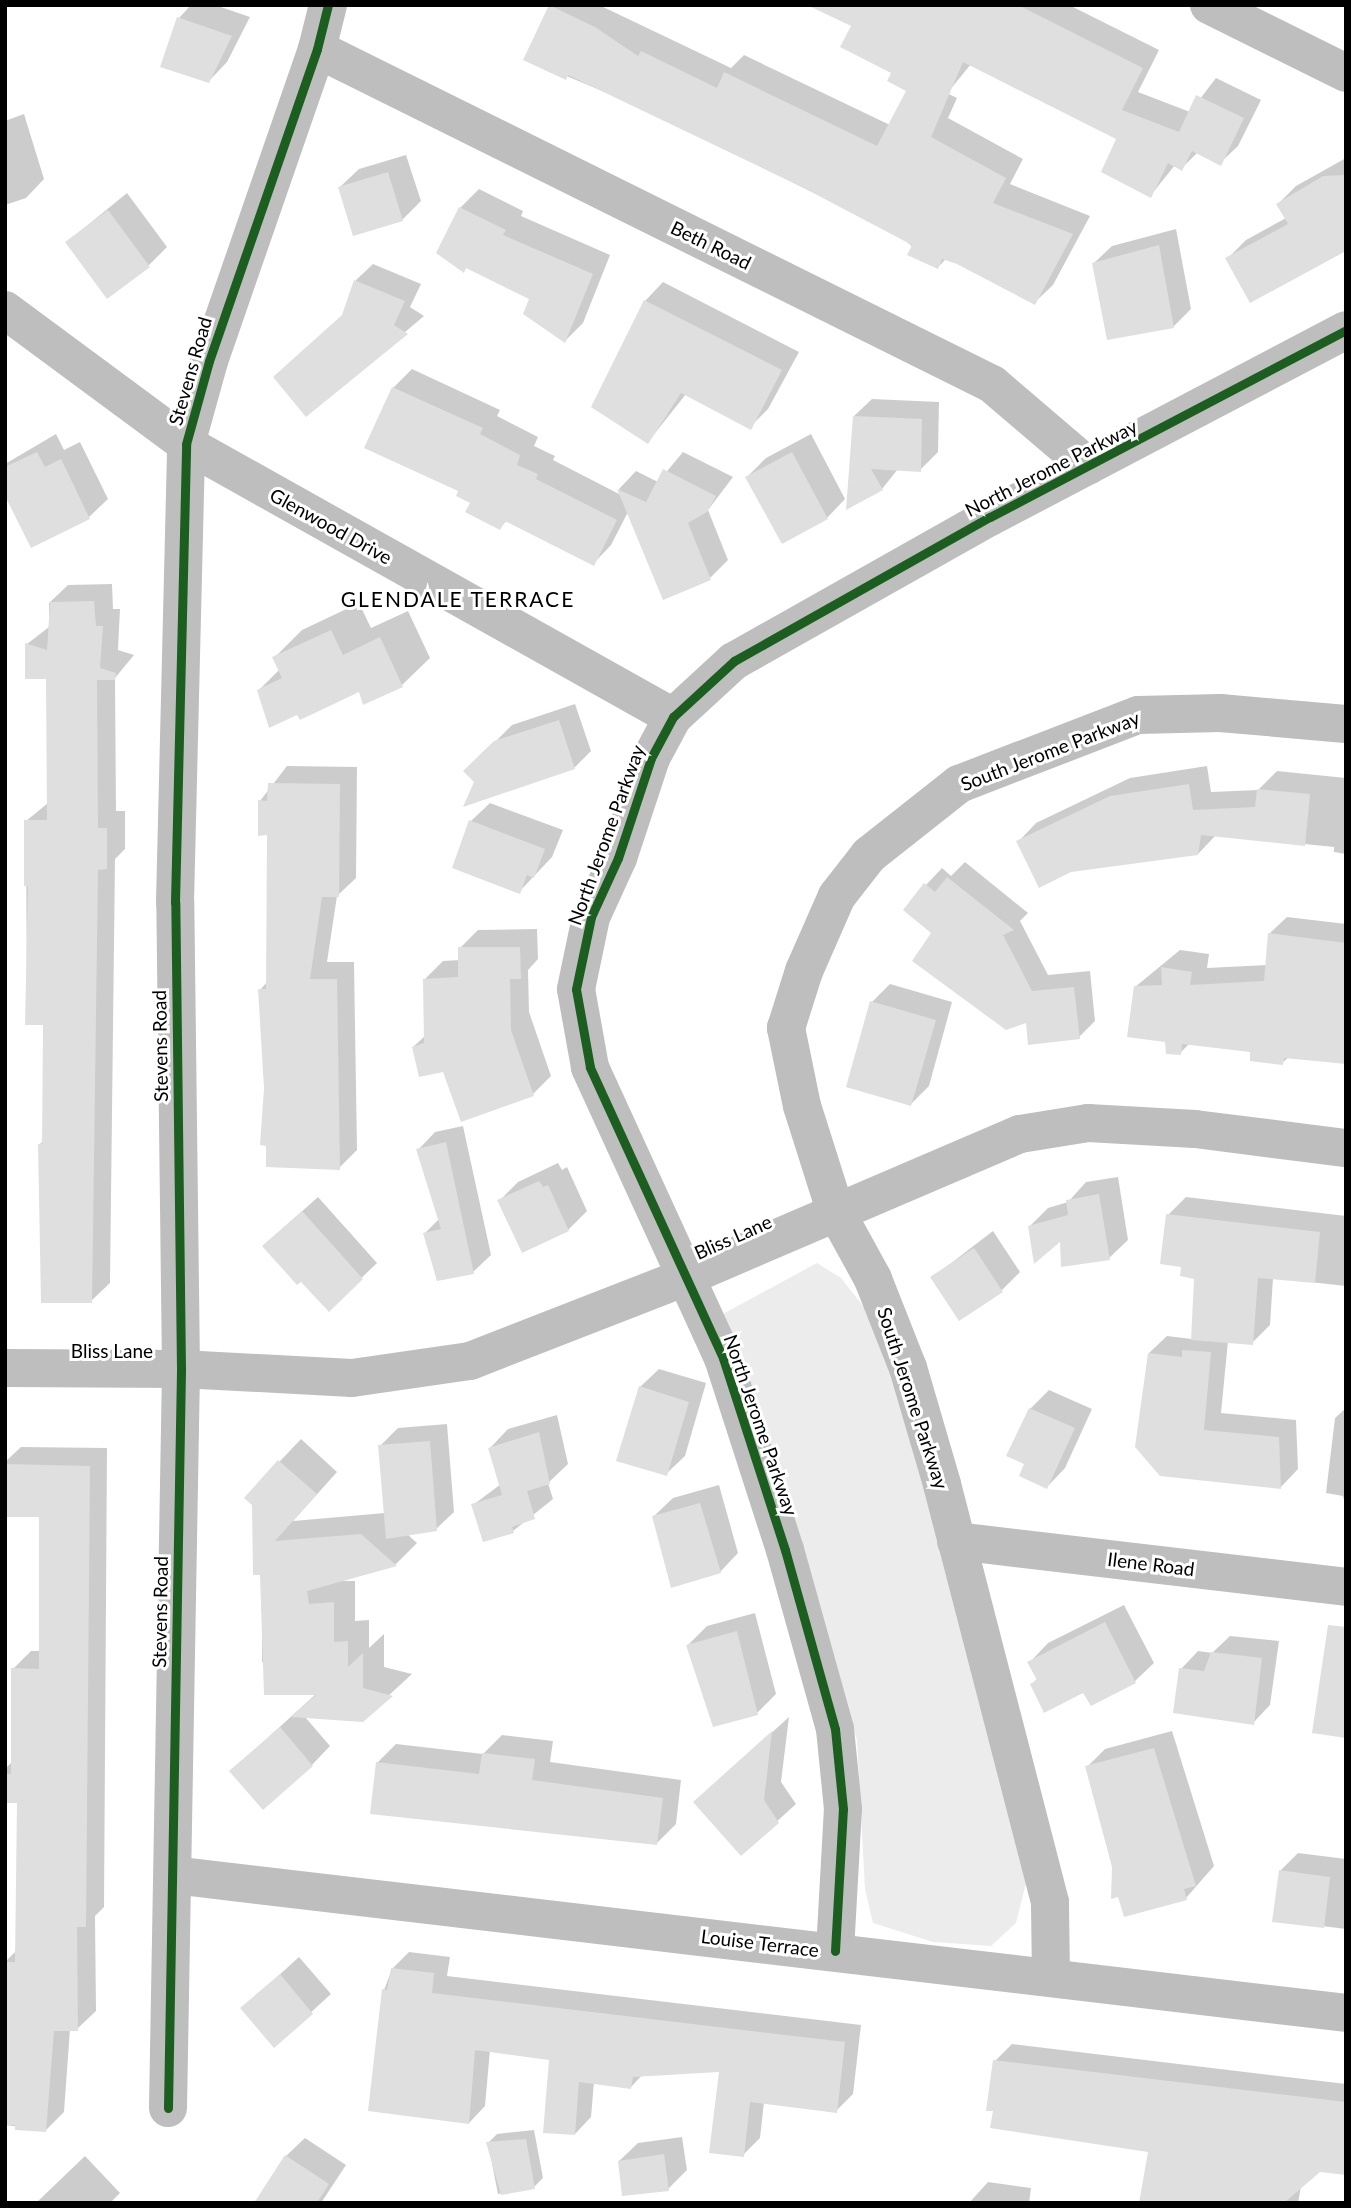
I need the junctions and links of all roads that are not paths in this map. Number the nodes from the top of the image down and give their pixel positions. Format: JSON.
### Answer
{"nodes":[{"id":1,"x":328,"y":5,"type":"edge"},
{"id":2,"x":1209,"y":5,"type":"edge"},
{"id":3,"x":317,"y":49,"type":"junction"},
{"id":4,"x":1346,"y":73,"type":"edge"},
{"id":5,"x":5,"y":310,"type":"edge"},
{"id":6,"x":1346,"y":330,"type":"edge"},
{"id":7,"x":187,"y":444,"type":"junction"},
{"id":8,"x":1088,"y":466,"type":"junction"},
{"id":9,"x":673,"y":717,"type":"junction"},
{"id":10,"x":1346,"y":724,"type":"edge"},
{"id":11,"x":1346,"y":1148,"type":"edge"},
{"id":12,"x":835,"y":1210,"type":"junction"},
{"id":13,"x":685,"y":1277,"type":"junction"},
{"id":14,"x":5,"y":1368,"type":"edge"},
{"id":15,"x":181,"y":1369,"type":"junction"},
{"id":16,"x":956,"y":1541,"type":"junction"},
{"id":17,"x":1346,"y":1587,"type":"edge"},
{"id":18,"x":173,"y":1875,"type":"junction"},
{"id":19,"x":835,"y":1951,"type":"junction"},
{"id":20,"x":1051,"y":1977,"type":"junction"},
{"id":21,"x":1346,"y":2013,"type":"edge"},
{"id":22,"x":167,"y":2108,"type":"dead end"}],
"edges":[{"from":1,"to":3,"type":"street","name":"Stevens Road"},
{"from":2,"to":4,"type":"street"},
{"from":3,"to":7,"type":"street","name":"Stevens Road"},
{"from":3,"to":8,"type":"street","name":"Beth Road"},
{"from":5,"to":7,"type":"street","name":"Glenwood Drive"},
{"from":6,"to":8,"type":"street","name":"North Jerome Parkway"},
{"from":7,"to":9,"type":"street","name":"Glenwood Drive"},
{"from":7,"to":15,"type":"street","name":"Stevens Road"},
{"from":8,"to":9,"type":"street","name":"North Jerome Parkway"},
{"from":9,"to":13,"type":"street","name":"North Jerome Parkway"},
{"from":10,"to":12,"type":"street","name":"South Jerome Parkway"},
{"from":11,"to":12,"type":"street","name":"Bliss Lane"},
{"from":12,"to":13,"type":"street","name":"Bliss Lane"},
{"from":12,"to":16,"type":"street","name":"South Jerome Parkway"},
{"from":13,"to":15,"type":"street","name":"Bliss Lane"},
{"from":13,"to":19,"type":"street","name":"North Jerome Parkway"},
{"from":14,"to":15,"type":"street","name":"Bliss Lane"},
{"from":15,"to":18,"type":"street","name":"Stevens Road"},
{"from":16,"to":17,"type":"street","name":"Ilene Road"},
{"from":16,"to":20,"type":"street","name":"South Jerome Parkway"},
{"from":18,"to":19,"type":"street","name":"Louise Terrace"},
{"from":18,"to":22,"type":"street","name":"Stevens Road"},
{"from":19,"to":20,"type":"street","name":"Louise Terrace"},
{"from":20,"to":21,"type":"street","name":"Louise Terrace"}]}
